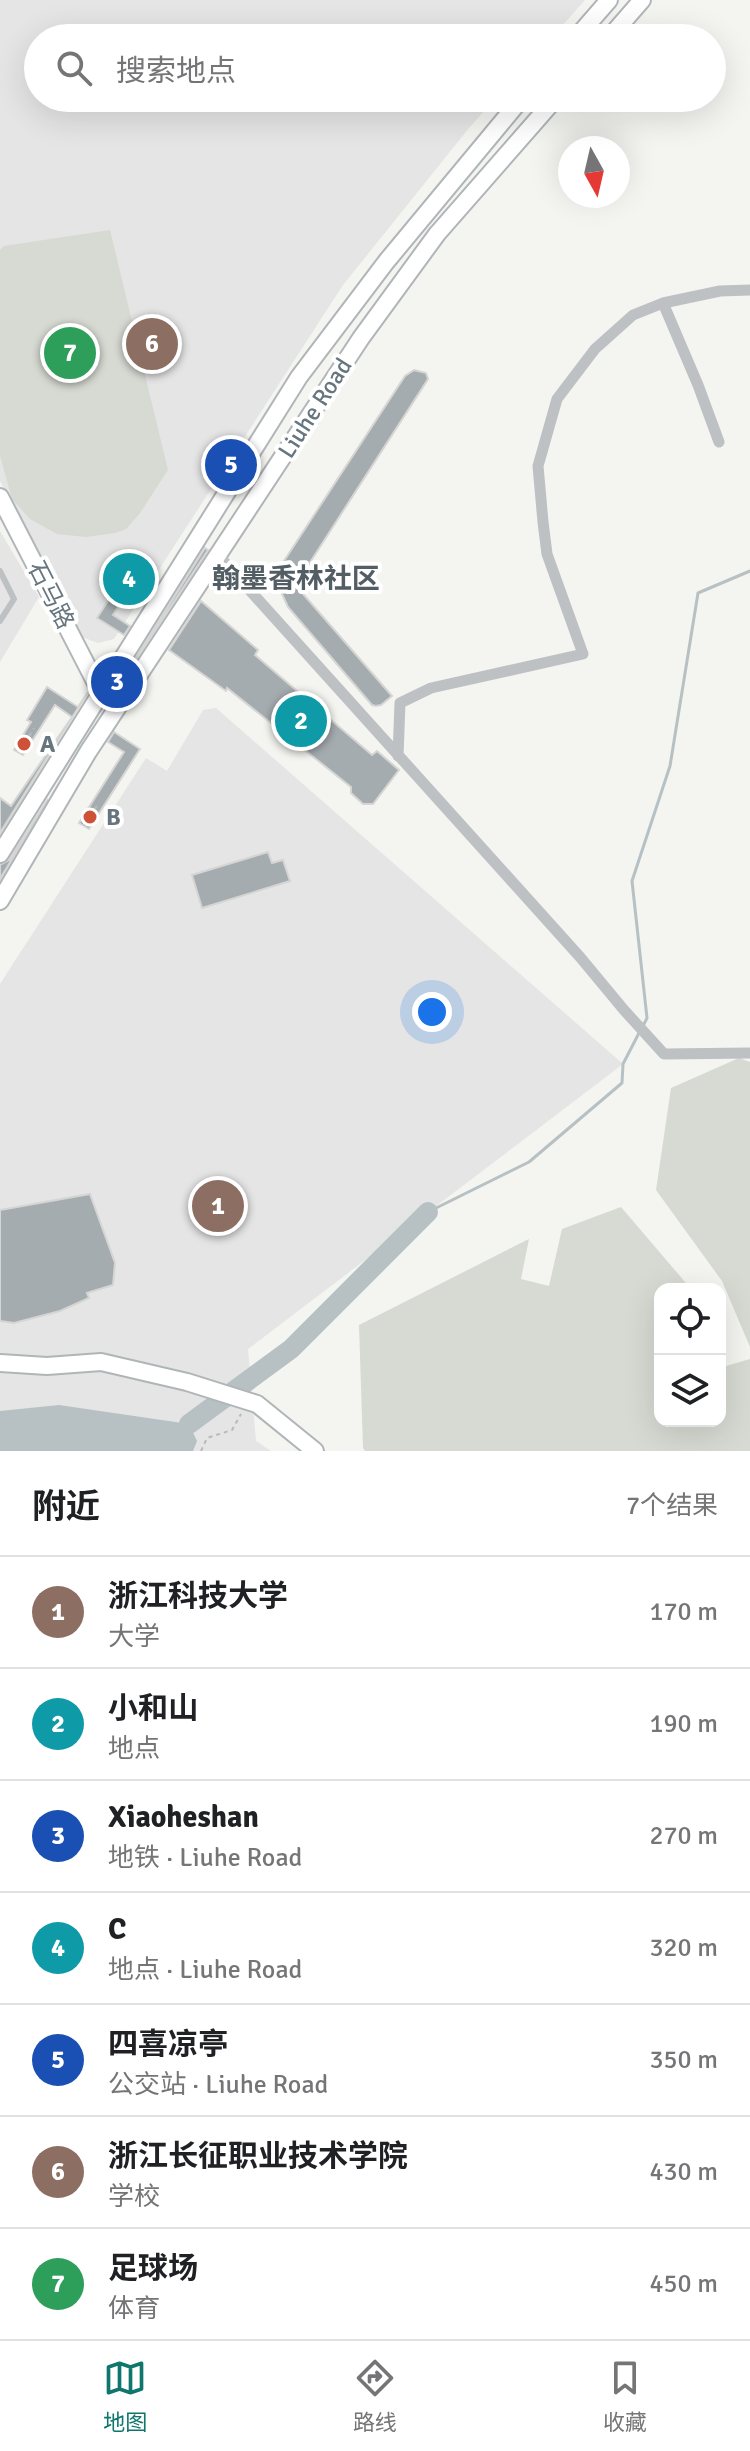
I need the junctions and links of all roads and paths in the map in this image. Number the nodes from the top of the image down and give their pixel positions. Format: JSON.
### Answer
{"nodes":[{"id":1,"x":609,"y":0,"type":"edge"},
{"id":2,"x":642,"y":0,"type":"edge"},
{"id":3,"x":588,"y":24,"type":"edge"},
{"id":4,"x":621,"y":24,"type":"edge"},
{"id":5,"x":510,"y":112,"type":"edge"},
{"id":6,"x":544,"y":112,"type":"edge"},
{"id":7,"x":750,"y":290,"type":"edge"},
{"id":8,"x":663,"y":303,"type":"junction"},
{"id":9,"x":719,"y":442,"type":"dead end"},
{"id":10,"x":0,"y":497,"type":"edge"},
{"id":11,"x":218,"y":555,"type":"junction"},
{"id":12,"x":0,"y":571,"type":"edge"},
{"id":13,"x":130,"y":574,"type":"dead end"},
{"id":14,"x":118,"y":595,"type":"dead end"},
{"id":15,"x":0,"y":621,"type":"edge"},
{"id":16,"x":101,"y":693,"type":"junction"},
{"id":17,"x":34,"y":728,"type":"dead end"},
{"id":18,"x":21,"y":750,"type":"dead end"},
{"id":19,"x":398,"y":756,"type":"junction"},
{"id":20,"x":99,"y":802,"type":"dead end"},
{"id":21,"x":87,"y":823,"type":"dead end"},
{"id":22,"x":0,"y":854,"type":"edge"},
{"id":23,"x":0,"y":901,"type":"edge"},
{"id":24,"x":750,"y":1053,"type":"edge"},
{"id":25,"x":0,"y":1363,"type":"edge"},
{"id":26,"x":247,"y":1401,"type":"junction"},
{"id":27,"x":201,"y":1451,"type":"edge"},
{"id":28,"x":315,"y":1451,"type":"edge"}],
"edges":[{"from":1,"to":3,"type":"main road"},
{"from":2,"to":4,"type":"main road"},
{"from":5,"to":16,"type":"main road","name":"Liuhe Road"},
{"from":6,"to":11,"type":"main road","name":"Liuhe Road"},
{"from":7,"to":8,"type":"street"},
{"from":8,"to":9,"type":"street"},
{"from":8,"to":19,"type":"street"},
{"from":10,"to":16,"type":"main road","name":"石马路"},
{"from":11,"to":19,"type":"street"},
{"from":11,"to":23,"type":"main road","name":"Liuhe Road"},
{"from":12,"to":15,"type":"lane"},
{"from":13,"to":14,"type":"path"},
{"from":16,"to":22,"type":"main road","name":"Liuhe Road"},
{"from":17,"to":18,"type":"path"},
{"from":19,"to":24,"type":"street"},
{"from":20,"to":21,"type":"path"},
{"from":25,"to":26,"type":"main road"},
{"from":26,"to":27,"type":"path"},
{"from":26,"to":28,"type":"main road"}]}
